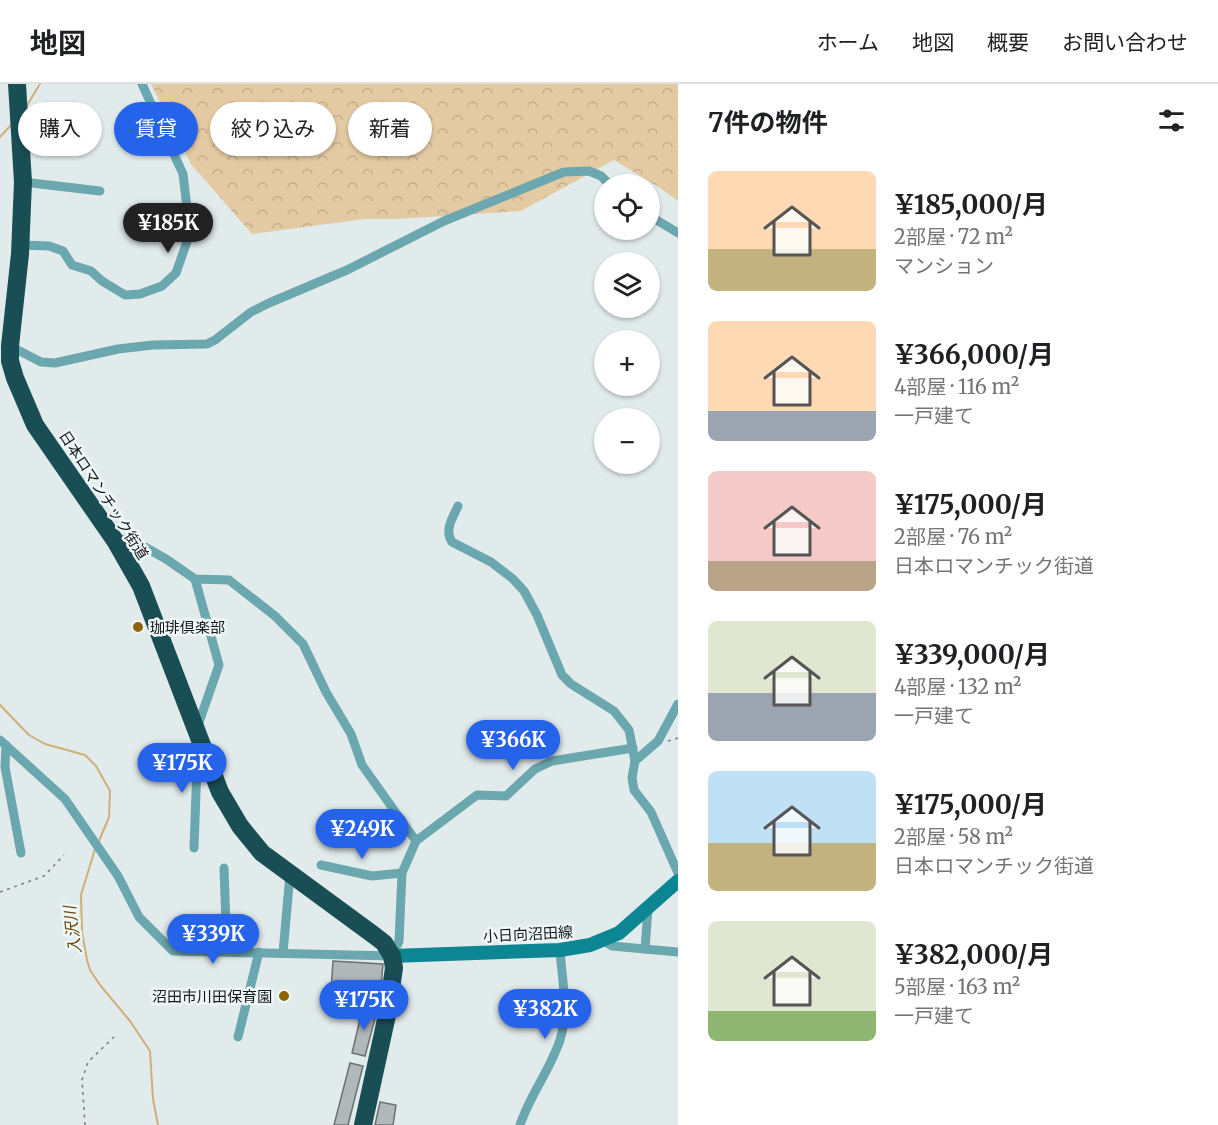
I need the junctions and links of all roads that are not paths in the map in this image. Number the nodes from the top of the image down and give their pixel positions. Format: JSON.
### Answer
{"nodes":[{"id":1,"x":17,"y":84,"type":"edge"},
{"id":2,"x":142,"y":84,"type":"edge"},
{"id":3,"x":596,"y":174,"type":"edge"},
{"id":4,"x":23,"y":182,"type":"junction"},
{"id":5,"x":100,"y":190,"type":"dead end"},
{"id":6,"x":660,"y":222,"type":"edge"},
{"id":7,"x":678,"y":233,"type":"edge"},
{"id":8,"x":21,"y":245,"type":"junction"},
{"id":9,"x":10,"y":346,"type":"junction"},
{"id":10,"x":458,"y":506,"type":"dead end"},
{"id":11,"x":116,"y":542,"type":"junction"},
{"id":12,"x":195,"y":579,"type":"junction"},
{"id":13,"x":678,"y":704,"type":"edge"},
{"id":14,"x":197,"y":728,"type":"junction"},
{"id":15,"x":3,"y":743,"type":"edge"},
{"id":16,"x":633,"y":747,"type":"junction"},
{"id":17,"x":206,"y":754,"type":"junction"},
{"id":18,"x":635,"y":761,"type":"junction"},
{"id":19,"x":416,"y":841,"type":"junction"},
{"id":20,"x":194,"y":848,"type":"dead end"},
{"id":21,"x":21,"y":853,"type":"dead end"},
{"id":22,"x":321,"y":865,"type":"dead end"},
{"id":23,"x":224,"y":868,"type":"dead end"},
{"id":24,"x":290,"y":873,"type":"junction"},
{"id":25,"x":402,"y":873,"type":"junction"},
{"id":26,"x":678,"y":873,"type":"edge"},
{"id":27,"x":678,"y":881,"type":"edge"},
{"id":28,"x":648,"y":909,"type":"junction"},
{"id":29,"x":604,"y":941,"type":"junction"},
{"id":30,"x":645,"y":949,"type":"junction"},
{"id":31,"x":560,"y":950,"type":"junction"},
{"id":32,"x":227,"y":952,"type":"junction"},
{"id":33,"x":259,"y":952,"type":"junction"},
{"id":34,"x":283,"y":952,"type":"junction"},
{"id":35,"x":678,"y":952,"type":"edge"},
{"id":36,"x":393,"y":956,"type":"junction"},
{"id":37,"x":238,"y":1037,"type":"dead end"},
{"id":38,"x":363,"y":1125,"type":"edge"},
{"id":39,"x":520,"y":1125,"type":"edge"}],
"edges":[{"from":1,"to":4,"type":"highway","name":"日本ロマンチック街道"},
{"from":2,"to":8,"type":"street"},
{"from":3,"to":9,"type":"street"},
{"from":4,"to":5,"type":"street"},
{"from":4,"to":8,"type":"highway","name":"日本ロマンチック街道"},
{"from":6,"to":7,"type":"street"},
{"from":8,"to":9,"type":"highway","name":"日本ロマンチック街道"},
{"from":9,"to":11,"type":"highway","name":"日本ロマンチック街道"},
{"from":10,"to":16,"type":"street"},
{"from":11,"to":12,"type":"street"},
{"from":11,"to":14,"type":"highway","name":"日本ロマンチック街道"},
{"from":12,"to":14,"type":"street"},
{"from":12,"to":19,"type":"street"},
{"from":13,"to":18,"type":"street"},
{"from":14,"to":17,"type":"highway","name":"日本ロマンチック街道"},
{"from":15,"to":21,"type":"street"},
{"from":15,"to":32,"type":"street"},
{"from":16,"to":18,"type":"street"},
{"from":16,"to":19,"type":"street"},
{"from":17,"to":20,"type":"street"},
{"from":17,"to":24,"type":"highway","name":"日本ロマンチック街道"},
{"from":18,"to":26,"type":"street"},
{"from":19,"to":25,"type":"street"},
{"from":22,"to":25,"type":"street"},
{"from":23,"to":32,"type":"street"},
{"from":24,"to":34,"type":"street"},
{"from":24,"to":36,"type":"highway","name":"日本ロマンチック街道"},
{"from":25,"to":36,"type":"street"},
{"from":27,"to":28,"type":"main road","name":"小日向沼田線"},
{"from":28,"to":29,"type":"main road","name":"小日向沼田線"},
{"from":28,"to":30,"type":"street"},
{"from":29,"to":30,"type":"street"},
{"from":29,"to":31,"type":"main road","name":"小日向沼田線"},
{"from":30,"to":35,"type":"street"},
{"from":31,"to":36,"type":"main road","name":"小日向沼田線"},
{"from":31,"to":39,"type":"street"},
{"from":32,"to":33,"type":"street"},
{"from":33,"to":34,"type":"street"},
{"from":33,"to":37,"type":"street"},
{"from":34,"to":36,"type":"street"},
{"from":36,"to":38,"type":"highway"}]}
